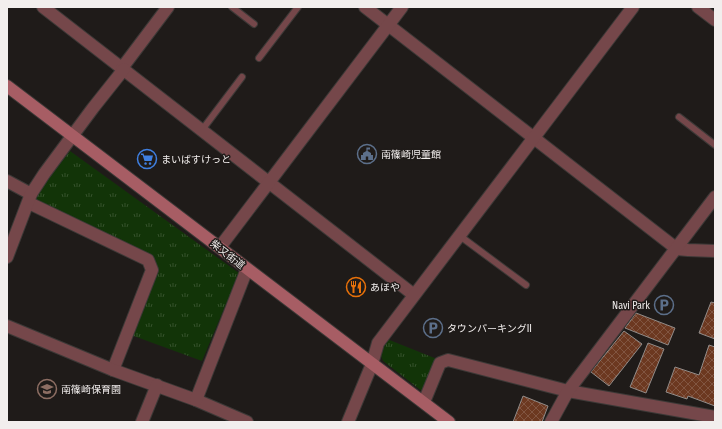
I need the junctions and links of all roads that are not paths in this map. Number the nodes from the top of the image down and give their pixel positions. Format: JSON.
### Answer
{"nodes":[{"id":1,"x":43,"y":7,"type":"edge"},
{"id":2,"x":168,"y":7,"type":"edge"},
{"id":3,"x":232,"y":7,"type":"edge"},
{"id":4,"x":298,"y":7,"type":"edge"},
{"id":5,"x":365,"y":7,"type":"edge"},
{"id":6,"x":402,"y":7,"type":"edge"},
{"id":7,"x":633,"y":7,"type":"edge"},
{"id":8,"x":701,"y":8,"type":"edge"},
{"id":9,"x":715,"y":20,"type":"edge"},
{"id":10,"x":254,"y":24,"type":"dead end"},
{"id":11,"x":388,"y":25,"type":"junction"},
{"id":12,"x":259,"y":58,"type":"dead end"},
{"id":13,"x":123,"y":68,"type":"junction"},
{"id":14,"x":242,"y":77,"type":"dead end"},
{"id":15,"x":7,"y":86,"type":"edge"},
{"id":16,"x":679,"y":117,"type":"dead end"},
{"id":17,"x":202,"y":130,"type":"junction"},
{"id":18,"x":73,"y":136,"type":"junction"},
{"id":19,"x":534,"y":137,"type":"junction"},
{"id":20,"x":715,"y":145,"type":"edge"},
{"id":21,"x":7,"y":181,"type":"edge"},
{"id":22,"x":269,"y":182,"type":"junction"},
{"id":23,"x":715,"y":197,"type":"edge"},
{"id":24,"x":30,"y":199,"type":"junction"},
{"id":25,"x":460,"y":236,"type":"junction"},
{"id":26,"x":220,"y":247,"type":"junction"},
{"id":27,"x":677,"y":249,"type":"junction"},
{"id":28,"x":715,"y":252,"type":"edge"},
{"id":29,"x":7,"y":257,"type":"edge"},
{"id":30,"x":247,"y":268,"type":"junction"},
{"id":31,"x":526,"y":284,"type":"dead end"},
{"id":32,"x":414,"y":295,"type":"junction"},
{"id":33,"x":7,"y":326,"type":"edge"},
{"id":34,"x":372,"y":364,"type":"junction"},
{"id":35,"x":113,"y":370,"type":"junction"},
{"id":36,"x":157,"y":385,"type":"junction"},
{"id":37,"x":568,"y":391,"type":"junction"},
{"id":38,"x":196,"y":400,"type":"junction"},
{"id":39,"x":424,"y":402,"type":"junction"},
{"id":40,"x":715,"y":417,"type":"edge"},
{"id":41,"x":142,"y":422,"type":"edge"},
{"id":42,"x":245,"y":422,"type":"edge"},
{"id":43,"x":348,"y":422,"type":"edge"},
{"id":44,"x":449,"y":422,"type":"edge"},
{"id":45,"x":551,"y":422,"type":"edge"}],
"edges":[{"from":1,"to":13,"type":"street"},
{"from":2,"to":13,"type":"street"},
{"from":3,"to":10,"type":"lane"},
{"from":4,"to":12,"type":"lane"},
{"from":5,"to":11,"type":"street"},
{"from":6,"to":11,"type":"street"},
{"from":7,"to":19,"type":"street"},
{"from":8,"to":9,"type":"street"},
{"from":11,"to":19,"type":"street"},
{"from":11,"to":22,"type":"street"},
{"from":13,"to":17,"type":"street"},
{"from":13,"to":18,"type":"street"},
{"from":14,"to":17,"type":"lane"},
{"from":15,"to":18,"type":"main road","name":"柴又街道"},
{"from":16,"to":20,"type":"lane"},
{"from":17,"to":22,"type":"street"},
{"from":18,"to":24,"type":"street"},
{"from":18,"to":26,"type":"main road","name":"柴又街道"},
{"from":19,"to":25,"type":"street"},
{"from":19,"to":27,"type":"street"},
{"from":21,"to":24,"type":"street"},
{"from":22,"to":26,"type":"street"},
{"from":22,"to":32,"type":"street"},
{"from":23,"to":27,"type":"street"},
{"from":24,"to":29,"type":"street"},
{"from":24,"to":35,"type":"street"},
{"from":25,"to":31,"type":"lane"},
{"from":25,"to":32,"type":"street"},
{"from":26,"to":30,"type":"main road","name":"柴又街道"},
{"from":27,"to":28,"type":"street"},
{"from":27,"to":37,"type":"street"},
{"from":30,"to":34,"type":"main road","name":"柴又街道"},
{"from":30,"to":38,"type":"street"},
{"from":32,"to":34,"type":"street"},
{"from":33,"to":35,"type":"street"},
{"from":34,"to":39,"type":"main road","name":"柴又街道"},
{"from":34,"to":43,"type":"street"},
{"from":35,"to":36,"type":"street"},
{"from":36,"to":38,"type":"street"},
{"from":36,"to":41,"type":"street"},
{"from":37,"to":39,"type":"street"},
{"from":37,"to":40,"type":"street"},
{"from":37,"to":45,"type":"street"},
{"from":38,"to":42,"type":"street"},
{"from":39,"to":44,"type":"main road","name":"柴又街道"}]}
